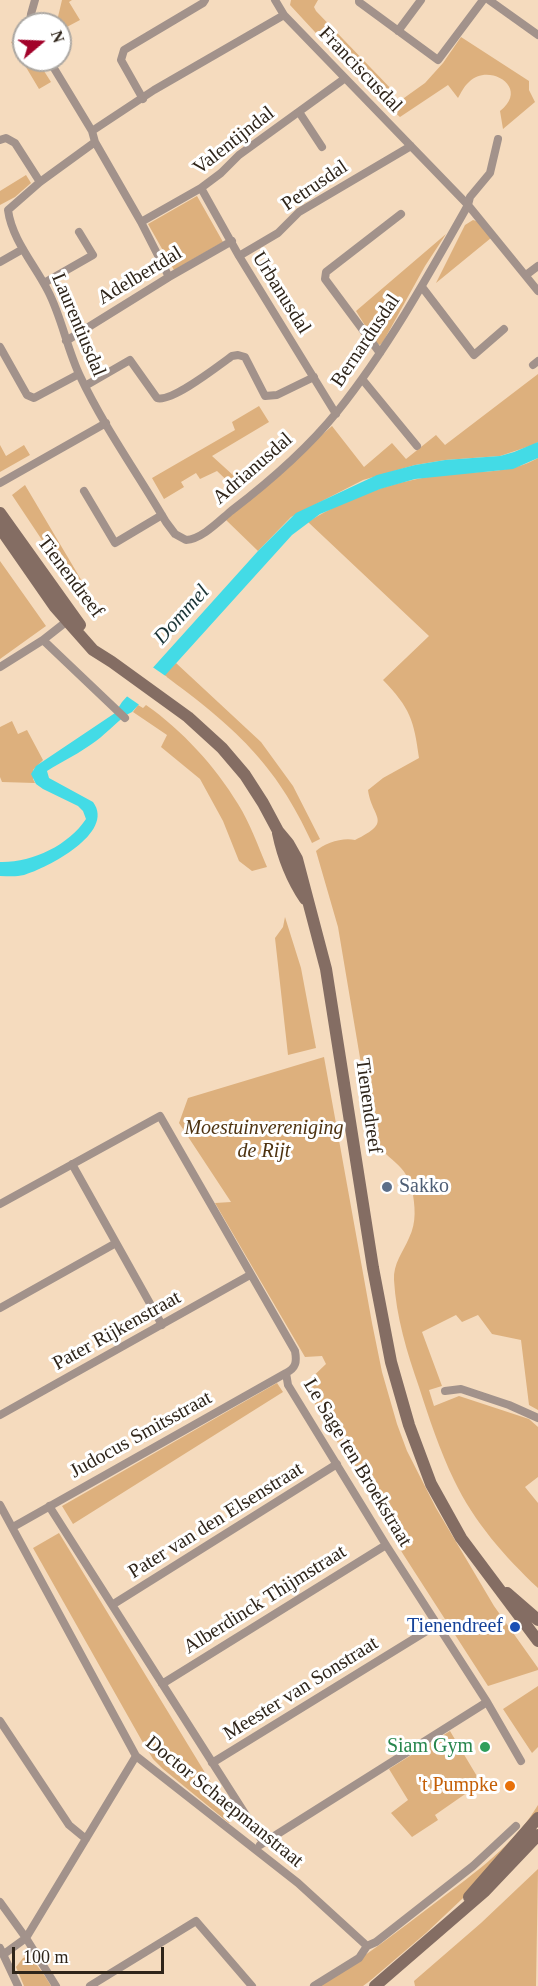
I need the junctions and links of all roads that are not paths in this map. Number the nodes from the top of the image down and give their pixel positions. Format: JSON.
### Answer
{"nodes":[{"id":1,"x":204,"y":0,"type":"edge"},
{"id":2,"x":274,"y":0,"type":"edge"},
{"id":3,"x":359,"y":0,"type":"edge"},
{"id":4,"x":422,"y":0,"type":"edge"},
{"id":5,"x":483,"y":0,"type":"edge"},
{"id":6,"x":489,"y":0,"type":"edge"},
{"id":7,"x":284,"y":15,"type":"junction"},
{"id":8,"x":398,"y":32,"type":"junction"},
{"id":9,"x":538,"y":35,"type":"edge"},
{"id":10,"x":56,"y":72,"type":"edge"},
{"id":11,"x":344,"y":79,"type":"junction"},
{"id":12,"x":143,"y":99,"type":"junction"},
{"id":13,"x":299,"y":112,"type":"junction"},
{"id":14,"x":92,"y":131,"type":"junction"},
{"id":15,"x":498,"y":139,"type":"dead end"},
{"id":16,"x":0,"y":140,"type":"edge"},
{"id":17,"x":95,"y":142,"type":"junction"},
{"id":18,"x":411,"y":146,"type":"junction"},
{"id":19,"x":322,"y":147,"type":"dead end"},
{"id":20,"x":40,"y":182,"type":"junction"},
{"id":21,"x":201,"y":188,"type":"junction"},
{"id":22,"x":468,"y":205,"type":"junction"},
{"id":23,"x":401,"y":214,"type":"dead end"},
{"id":24,"x":141,"y":222,"type":"junction"},
{"id":25,"x":79,"y":232,"type":"dead end"},
{"id":26,"x":232,"y":242,"type":"junction"},
{"id":27,"x":23,"y":249,"type":"junction"},
{"id":28,"x":239,"y":256,"type":"junction"},
{"id":29,"x":0,"y":262,"type":"edge"},
{"id":30,"x":538,"y":266,"type":"edge"},
{"id":31,"x":526,"y":275,"type":"junction"},
{"id":32,"x":169,"y":277,"type":"junction"},
{"id":33,"x":44,"y":284,"type":"junction"},
{"id":34,"x":422,"y":287,"type":"junction"},
{"id":35,"x":538,"y":291,"type":"edge"},
{"id":36,"x":504,"y":329,"type":"dead end"},
{"id":37,"x":66,"y":341,"type":"junction"},
{"id":38,"x":0,"y":347,"type":"edge"},
{"id":39,"x":380,"y":353,"type":"junction"},
{"id":40,"x":79,"y":374,"type":"junction"},
{"id":41,"x":314,"y":377,"type":"junction"},
{"id":42,"x":362,"y":379,"type":"junction"},
{"id":43,"x":85,"y":386,"type":"junction"},
{"id":44,"x":336,"y":414,"type":"junction"},
{"id":45,"x":106,"y":423,"type":"junction"},
{"id":46,"x":417,"y":446,"type":"dead end"},
{"id":47,"x":0,"y":483,"type":"edge"},
{"id":48,"x":84,"y":491,"type":"dead end"},
{"id":49,"x":0,"y":513,"type":"edge"},
{"id":50,"x":162,"y":515,"type":"junction"},
{"id":51,"x":0,"y":528,"type":"edge"},
{"id":52,"x":186,"y":540,"type":"joint"},
{"id":53,"x":70,"y":619,"type":"junction"},
{"id":54,"x":43,"y":640,"type":"junction"},
{"id":55,"x":0,"y":667,"type":"edge"},
{"id":56,"x":124,"y":718,"type":"dead end"},
{"id":57,"x":72,"y":1164,"type":"junction"},
{"id":58,"x":0,"y":1204,"type":"edge"},
{"id":59,"x":116,"y":1243,"type":"junction"},
{"id":60,"x":250,"y":1275,"type":"junction"},
{"id":61,"x":0,"y":1308,"type":"edge"},
{"id":62,"x":162,"y":1325,"type":"junction"},
{"id":63,"x":286,"y":1374,"type":"junction"},
{"id":64,"x":446,"y":1391,"type":"dead end"},
{"id":65,"x":0,"y":1415,"type":"edge"},
{"id":66,"x":538,"y":1418,"type":"edge"},
{"id":67,"x":337,"y":1464,"type":"junction"},
{"id":68,"x":0,"y":1505,"type":"edge"},
{"id":69,"x":49,"y":1506,"type":"junction"},
{"id":70,"x":13,"y":1527,"type":"junction"},
{"id":71,"x":386,"y":1545,"type":"junction"},
{"id":72,"x":493,"y":1581,"type":"junction"},
{"id":73,"x":112,"y":1605,"type":"junction"},
{"id":74,"x":538,"y":1620,"type":"edge"},
{"id":75,"x":438,"y":1624,"type":"junction"},
{"id":76,"x":538,"y":1641,"type":"edge"},
{"id":77,"x":162,"y":1684,"type":"junction"},
{"id":78,"x":487,"y":1702,"type":"junction"},
{"id":79,"x":0,"y":1721,"type":"edge"},
{"id":80,"x":136,"y":1756,"type":"junction"},
{"id":81,"x":521,"y":1761,"type":"dead end"},
{"id":82,"x":212,"y":1763,"type":"junction"},
{"id":83,"x":538,"y":1818,"type":"edge"},
{"id":84,"x":516,"y":1826,"type":"dead end"},
{"id":85,"x":538,"y":1835,"type":"edge"},
{"id":86,"x":86,"y":1839,"type":"junction"},
{"id":87,"x":263,"y":1842,"type":"junction"},
{"id":88,"x":256,"y":1850,"type":"junction"},
{"id":89,"x":0,"y":1902,"type":"edge"},
{"id":90,"x":446,"y":1926,"type":"junction"},
{"id":91,"x":26,"y":1938,"type":"junction"},
{"id":92,"x":367,"y":1946,"type":"junction"},
{"id":93,"x":2,"y":1951,"type":"edge"},
{"id":94,"x":18,"y":1986,"type":"edge"},
{"id":95,"x":56,"y":1986,"type":"edge"},
{"id":96,"x":90,"y":1986,"type":"edge"},
{"id":97,"x":252,"y":1986,"type":"edge"},
{"id":98,"x":314,"y":1986,"type":"edge"},
{"id":99,"x":375,"y":1986,"type":"edge"}],
"edges":[{"from":1,"to":12,"type":"street"},
{"from":2,"to":7,"type":"street","name":"Franciscusdal"},
{"from":3,"to":8,"type":"street"},
{"from":4,"to":8,"type":"street"},
{"from":5,"to":8,"type":"street"},
{"from":6,"to":9,"type":"street"},
{"from":7,"to":11,"type":"street","name":"Franciscusdal"},
{"from":7,"to":12,"type":"street"},
{"from":10,"to":14,"type":"street"},
{"from":11,"to":13,"type":"street","name":"Valentijndal"},
{"from":11,"to":18,"type":"street","name":"Franciscusdal"},
{"from":12,"to":14,"type":"street"},
{"from":13,"to":19,"type":"street"},
{"from":13,"to":21,"type":"street","name":"Valentijndal"},
{"from":14,"to":17,"type":"street"},
{"from":15,"to":22,"type":"street","name":"Bernardusdal"},
{"from":16,"to":20,"type":"street"},
{"from":17,"to":20,"type":"street","name":"Laurentiusdal"},
{"from":17,"to":24,"type":"street"},
{"from":18,"to":22,"type":"street","name":"Franciscusdal"},
{"from":18,"to":28,"type":"street","name":"Petrusdal"},
{"from":20,"to":27,"type":"street","name":"Laurentiusdal"},
{"from":21,"to":24,"type":"street","name":"Valentijndal"},
{"from":21,"to":26,"type":"street","name":"Urbanusdal"},
{"from":22,"to":31,"type":"street","name":"Franciscusdal"},
{"from":22,"to":34,"type":"street","name":"Bernardusdal"},
{"from":23,"to":39,"type":"street"},
{"from":24,"to":32,"type":"street"},
{"from":25,"to":33,"type":"street"},
{"from":26,"to":28,"type":"street","name":"Urbanusdal"},
{"from":26,"to":32,"type":"street","name":"Adelbertdal"},
{"from":27,"to":29,"type":"street"},
{"from":27,"to":33,"type":"street","name":"Laurentiusdal"},
{"from":28,"to":41,"type":"street","name":"Urbanusdal"},
{"from":30,"to":31,"type":"street"},
{"from":31,"to":35,"type":"street","name":"Franciscusdal"},
{"from":32,"to":37,"type":"street","name":"Adelbertdal"},
{"from":33,"to":37,"type":"street","name":"Laurentiusdal"},
{"from":34,"to":36,"type":"street","name":"Bernardusdal"},
{"from":34,"to":39,"type":"street","name":"Bernardusdal"},
{"from":37,"to":40,"type":"street","name":"Laurentiusdal"},
{"from":38,"to":40,"type":"street"},
{"from":39,"to":42,"type":"street","name":"Bernardusdal"},
{"from":40,"to":43,"type":"street","name":"Laurentiusdal"},
{"from":41,"to":43,"type":"street"},
{"from":41,"to":44,"type":"street","name":"Urbanusdal"},
{"from":42,"to":44,"type":"street","name":"Bernardusdal"},
{"from":42,"to":46,"type":"street"},
{"from":43,"to":45,"type":"street","name":"Laurentiusdal"},
{"from":44,"to":52,"type":"street","name":"Adrianusdal"},
{"from":45,"to":47,"type":"street"},
{"from":45,"to":50,"type":"street","name":"Laurentiusdal"},
{"from":48,"to":50,"type":"street"},
{"from":49,"to":53,"type":"street","name":"Tienendreef"},
{"from":50,"to":52,"type":"street","name":"Laurentiusdal"},
{"from":51,"to":53,"type":"street","name":"Tienendreef"},
{"from":53,"to":54,"type":"street"},
{"from":53,"to":72,"type":"street","name":"Tienendreef"},
{"from":54,"to":55,"type":"street"},
{"from":54,"to":56,"type":"street"},
{"from":57,"to":58,"type":"street"},
{"from":57,"to":59,"type":"street"},
{"from":57,"to":60,"type":"street","name":"Le Sage ten Broekstraat"},
{"from":59,"to":61,"type":"street"},
{"from":59,"to":62,"type":"street"},
{"from":60,"to":62,"type":"street","name":"Pater Rijkenstraat"},
{"from":60,"to":63,"type":"street","name":"Le Sage ten Broekstraat"},
{"from":62,"to":65,"type":"street","name":"Pater Rijkenstraat"},
{"from":63,"to":67,"type":"street","name":"Le Sage ten Broekstraat"},
{"from":63,"to":69,"type":"street","name":"Judocus Smitsstraat"},
{"from":64,"to":66,"type":"street"},
{"from":67,"to":71,"type":"street","name":"Le Sage ten Broekstraat"},
{"from":67,"to":73,"type":"street","name":"Pater van den Elsenstraat"},
{"from":68,"to":70,"type":"street","name":"Doctor Schaepmanstraat"},
{"from":69,"to":70,"type":"street","name":"Judocus Smitsstraat"},
{"from":69,"to":73,"type":"street","name":"Doctor Schaepmanstraat"},
{"from":70,"to":80,"type":"street","name":"Doctor Schaepmanstraat"},
{"from":71,"to":75,"type":"street","name":"Le Sage ten Broekstraat"},
{"from":71,"to":77,"type":"street","name":"Alberdinck Thijmstraat"},
{"from":72,"to":74,"type":"street","name":"Tienendreef"},
{"from":72,"to":76,"type":"street","name":"Tienendreef"},
{"from":73,"to":77,"type":"street","name":"Doctor Schaepmanstraat"},
{"from":75,"to":78,"type":"street","name":"Le Sage ten Broekstraat"},
{"from":75,"to":82,"type":"street","name":"Meester van Sonstraat"},
{"from":77,"to":82,"type":"street","name":"Doctor Schaepmanstraat"},
{"from":78,"to":81,"type":"street","name":"Le Sage ten Broekstraat"},
{"from":78,"to":87,"type":"street"},
{"from":79,"to":86,"type":"street"},
{"from":80,"to":86,"type":"street"},
{"from":80,"to":88,"type":"street","name":"Doctor Schaepmanstraat"},
{"from":82,"to":87,"type":"street","name":"Doctor Schaepmanstraat"},
{"from":83,"to":90,"type":"street"},
{"from":84,"to":92,"type":"street"},
{"from":85,"to":90,"type":"street"},
{"from":86,"to":91,"type":"street"},
{"from":87,"to":88,"type":"street"},
{"from":88,"to":92,"type":"street","name":"Doctor Schaepmanstraat"},
{"from":89,"to":91,"type":"street"},
{"from":90,"to":99,"type":"street"},
{"from":91,"to":93,"type":"street"},
{"from":91,"to":95,"type":"street"},
{"from":92,"to":98,"type":"street"},
{"from":93,"to":94,"type":"street"},
{"from":96,"to":97,"type":"street"}]}
